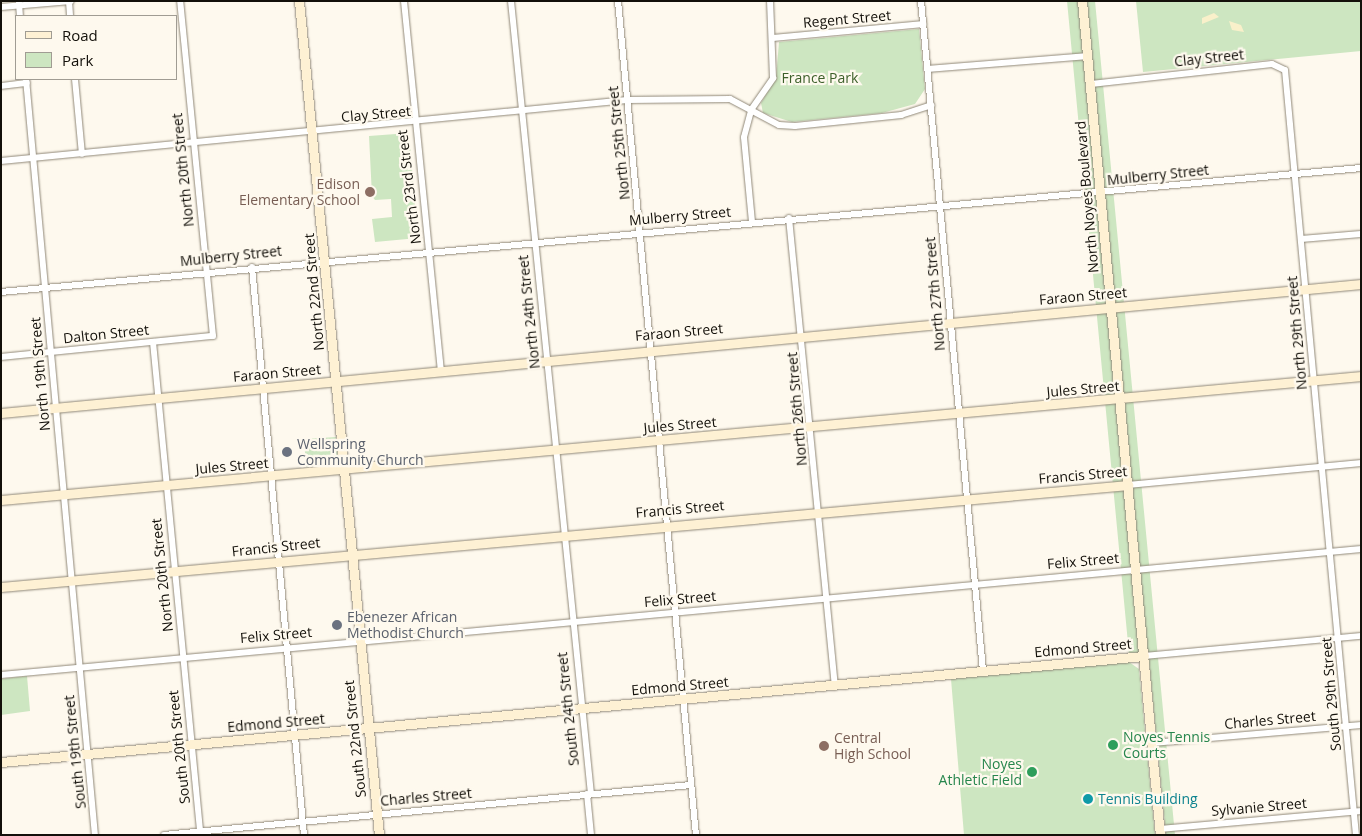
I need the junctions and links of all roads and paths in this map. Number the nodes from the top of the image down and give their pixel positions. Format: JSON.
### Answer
{"nodes":[{"id":1,"x":70,"y":1,"type":"edge"},
{"id":2,"x":180,"y":1,"type":"edge"},
{"id":3,"x":299,"y":1,"type":"edge"},
{"id":4,"x":404,"y":1,"type":"edge"},
{"id":5,"x":511,"y":1,"type":"edge"},
{"id":6,"x":618,"y":1,"type":"edge"},
{"id":7,"x":770,"y":1,"type":"edge"},
{"id":8,"x":921,"y":1,"type":"edge"},
{"id":9,"x":1082,"y":1,"type":"edge"},
{"id":10,"x":19,"y":3,"type":"edge"},
{"id":11,"x":1,"y":7,"type":"edge"},
{"id":12,"x":70,"y":15,"type":"edge"},
{"id":13,"x":923,"y":24,"type":"junction"},
{"id":14,"x":774,"y":38,"type":"junction"},
{"id":15,"x":1088,"y":56,"type":"junction"},
{"id":16,"x":927,"y":69,"type":"junction"},
{"id":17,"x":75,"y":80,"type":"edge"},
{"id":18,"x":26,"y":81,"type":"edge"},
{"id":19,"x":1091,"y":84,"type":"junction"},
{"id":20,"x":1,"y":86,"type":"edge"},
{"id":21,"x":627,"y":100,"type":"junction"},
{"id":22,"x":931,"y":105,"type":"junction"},
{"id":23,"x":751,"y":110,"type":"junction"},
{"id":24,"x":521,"y":111,"type":"junction"},
{"id":25,"x":1291,"y":112,"type":"joint"},
{"id":26,"x":415,"y":123,"type":"junction"},
{"id":27,"x":313,"y":132,"type":"junction"},
{"id":28,"x":193,"y":143,"type":"junction"},
{"id":29,"x":82,"y":154,"type":"junction"},
{"id":30,"x":34,"y":158,"type":"junction"},
{"id":31,"x":1,"y":161,"type":"edge"},
{"id":32,"x":1361,"y":168,"type":"edge"},
{"id":33,"x":1296,"y":174,"type":"junction"},
{"id":34,"x":1101,"y":193,"type":"junction"},
{"id":35,"x":940,"y":206,"type":"junction"},
{"id":36,"x":789,"y":218,"type":"junction"},
{"id":37,"x":752,"y":222,"type":"junction"},
{"id":38,"x":640,"y":232,"type":"junction"},
{"id":39,"x":1361,"y":234,"type":"edge"},
{"id":40,"x":1301,"y":239,"type":"junction"},
{"id":41,"x":534,"y":241,"type":"junction"},
{"id":42,"x":429,"y":250,"type":"junction"},
{"id":43,"x":324,"y":260,"type":"junction"},
{"id":44,"x":252,"y":267,"type":"junction"},
{"id":45,"x":206,"y":272,"type":"junction"},
{"id":46,"x":1361,"y":284,"type":"edge"},
{"id":47,"x":45,"y":287,"type":"junction"},
{"id":48,"x":1306,"y":289,"type":"junction"},
{"id":49,"x":1,"y":292,"type":"edge"},
{"id":50,"x":1111,"y":307,"type":"junction"},
{"id":51,"x":949,"y":322,"type":"junction"},
{"id":52,"x":802,"y":334,"type":"junction"},
{"id":53,"x":213,"y":336,"type":"joint"},
{"id":54,"x":153,"y":342,"type":"junction"},
{"id":55,"x":652,"y":348,"type":"junction"},
{"id":56,"x":50,"y":353,"type":"junction"},
{"id":57,"x":1,"y":358,"type":"edge"},
{"id":58,"x":547,"y":358,"type":"junction"},
{"id":59,"x":441,"y":370,"type":"junction"},
{"id":60,"x":1361,"y":376,"type":"edge"},
{"id":61,"x":336,"y":381,"type":"junction"},
{"id":62,"x":1313,"y":381,"type":"junction"},
{"id":63,"x":263,"y":388,"type":"junction"},
{"id":64,"x":158,"y":398,"type":"junction"},
{"id":65,"x":1120,"y":399,"type":"junction"},
{"id":66,"x":55,"y":408,"type":"junction"},
{"id":67,"x":1,"y":413,"type":"edge"},
{"id":68,"x":958,"y":414,"type":"junction"},
{"id":69,"x":811,"y":428,"type":"junction"},
{"id":70,"x":660,"y":440,"type":"junction"},
{"id":71,"x":555,"y":450,"type":"junction"},
{"id":72,"x":1361,"y":463,"type":"edge"},
{"id":73,"x":1322,"y":466,"type":"junction"},
{"id":74,"x":345,"y":470,"type":"junction"},
{"id":75,"x":271,"y":476,"type":"junction"},
{"id":76,"x":165,"y":485,"type":"junction"},
{"id":77,"x":1128,"y":485,"type":"junction"},
{"id":78,"x":63,"y":494,"type":"junction"},
{"id":79,"x":1,"y":500,"type":"edge"},
{"id":80,"x":967,"y":500,"type":"junction"},
{"id":81,"x":819,"y":512,"type":"junction"},
{"id":82,"x":666,"y":524,"type":"junction"},
{"id":83,"x":562,"y":534,"type":"junction"},
{"id":84,"x":1361,"y":549,"type":"edge"},
{"id":85,"x":1331,"y":552,"type":"junction"},
{"id":86,"x":352,"y":554,"type":"junction"},
{"id":87,"x":278,"y":561,"type":"junction"},
{"id":88,"x":1136,"y":569,"type":"junction"},
{"id":89,"x":174,"y":571,"type":"junction"},
{"id":90,"x":72,"y":580,"type":"junction"},
{"id":91,"x":975,"y":584,"type":"junction"},
{"id":92,"x":1,"y":587,"type":"edge"},
{"id":93,"x":827,"y":598,"type":"junction"},
{"id":94,"x":673,"y":612,"type":"junction"},
{"id":95,"x":571,"y":620,"type":"junction"},
{"id":96,"x":1361,"y":636,"type":"edge"},
{"id":97,"x":1338,"y":638,"type":"junction"},
{"id":98,"x":359,"y":640,"type":"junction"},
{"id":99,"x":285,"y":647,"type":"junction"},
{"id":100,"x":1144,"y":656,"type":"junction"},
{"id":101,"x":182,"y":657,"type":"junction"},
{"id":102,"x":79,"y":667,"type":"junction"},
{"id":103,"x":983,"y":670,"type":"junction"},
{"id":104,"x":1,"y":675,"type":"edge"},
{"id":105,"x":835,"y":685,"type":"junction"},
{"id":106,"x":682,"y":700,"type":"junction"},
{"id":107,"x":581,"y":708,"type":"junction"},
{"id":108,"x":1361,"y":725,"type":"edge"},
{"id":109,"x":1346,"y":726,"type":"junction"},
{"id":110,"x":368,"y":728,"type":"junction"},
{"id":111,"x":294,"y":734,"type":"junction"},
{"id":112,"x":1152,"y":743,"type":"junction"},
{"id":113,"x":191,"y":744,"type":"junction"},
{"id":114,"x":88,"y":754,"type":"junction"},
{"id":115,"x":1,"y":762,"type":"edge"},
{"id":116,"x":691,"y":785,"type":"junction"},
{"id":117,"x":589,"y":794,"type":"junction"},
{"id":118,"x":1357,"y":811,"type":"edge"},
{"id":119,"x":377,"y":814,"type":"junction"},
{"id":120,"x":303,"y":821,"type":"junction"},
{"id":121,"x":1160,"y":832,"type":"edge"},
{"id":122,"x":200,"y":833,"type":"edge"},
{"id":123,"x":96,"y":835,"type":"edge"},
{"id":124,"x":164,"y":835,"type":"edge"},
{"id":125,"x":304,"y":835,"type":"edge"},
{"id":126,"x":379,"y":835,"type":"edge"},
{"id":127,"x":591,"y":835,"type":"edge"},
{"id":128,"x":696,"y":835,"type":"edge"},
{"id":129,"x":1356,"y":835,"type":"edge"}],
"edges":[{"from":1,"to":10,"type":"street"},
{"from":1,"to":12,"type":"street"},
{"from":2,"to":28,"type":"street","name":"North 20th Street"},
{"from":3,"to":27,"type":"main road","name":"North 22nd Street"},
{"from":4,"to":26,"type":"street","name":"North 23rd Street"},
{"from":5,"to":24,"type":"street","name":"North 24th Street"},
{"from":6,"to":21,"type":"street","name":"North 25th Street"},
{"from":7,"to":14,"type":"street"},
{"from":8,"to":13,"type":"street","name":"North 27th Street"},
{"from":9,"to":15,"type":"main road","name":"North Noyes Boulevard"},
{"from":10,"to":11,"type":"street"},
{"from":13,"to":14,"type":"street","name":"Regent Street"},
{"from":13,"to":16,"type":"street","name":"North 27th Street"},
{"from":14,"to":23,"type":"street"},
{"from":15,"to":16,"type":"street"},
{"from":15,"to":19,"type":"main road","name":"North Noyes Boulevard"},
{"from":16,"to":22,"type":"street","name":"North 27th Street"},
{"from":17,"to":29,"type":"street"},
{"from":18,"to":20,"type":"street"},
{"from":18,"to":30,"type":"street","name":"North 19th Street"},
{"from":19,"to":25,"type":"street","name":"Clay Street"},
{"from":19,"to":34,"type":"main road","name":"North Noyes Boulevard"},
{"from":21,"to":23,"type":"street","name":"Clay Street"},
{"from":21,"to":24,"type":"street","name":"Clay Street"},
{"from":21,"to":38,"type":"street","name":"North 25th Street"},
{"from":22,"to":23,"type":"street"},
{"from":22,"to":35,"type":"street","name":"North 27th Street"},
{"from":23,"to":37,"type":"street"},
{"from":24,"to":26,"type":"street","name":"Clay Street"},
{"from":24,"to":41,"type":"street","name":"North 24th Street"},
{"from":25,"to":33,"type":"street","name":"North 29th Street"},
{"from":26,"to":27,"type":"street","name":"Clay Street"},
{"from":26,"to":42,"type":"street","name":"North 23rd Street"},
{"from":27,"to":28,"type":"street","name":"Clay Street"},
{"from":27,"to":43,"type":"main road","name":"North 22nd Street"},
{"from":28,"to":29,"type":"street","name":"Clay Street"},
{"from":28,"to":45,"type":"street","name":"North 20th Street"},
{"from":29,"to":30,"type":"street","name":"Clay Street"},
{"from":30,"to":31,"type":"street","name":"Clay Street"},
{"from":30,"to":47,"type":"street","name":"North 19th Street"},
{"from":32,"to":33,"type":"street","name":"Mulberry Street"},
{"from":33,"to":34,"type":"street","name":"Mulberry Street"},
{"from":33,"to":40,"type":"street","name":"North 29th Street"},
{"from":34,"to":35,"type":"street","name":"Mulberry Street"},
{"from":34,"to":50,"type":"main road","name":"North Noyes Boulevard"},
{"from":35,"to":36,"type":"street","name":"Mulberry Street"},
{"from":35,"to":51,"type":"street","name":"North 27th Street"},
{"from":36,"to":37,"type":"street","name":"Mulberry Street"},
{"from":36,"to":52,"type":"street","name":"North 26th Street"},
{"from":37,"to":38,"type":"street","name":"Mulberry Street"},
{"from":38,"to":41,"type":"street","name":"Mulberry Street"},
{"from":38,"to":55,"type":"street","name":"North 25th Street"},
{"from":39,"to":40,"type":"street"},
{"from":40,"to":48,"type":"street","name":"North 29th Street"},
{"from":41,"to":42,"type":"street","name":"Mulberry Street"},
{"from":41,"to":58,"type":"street","name":"North 24th Street"},
{"from":42,"to":43,"type":"street","name":"Mulberry Street"},
{"from":42,"to":59,"type":"street","name":"North 23rd Street"},
{"from":43,"to":44,"type":"street","name":"Mulberry Street"},
{"from":43,"to":61,"type":"main road","name":"North 22nd Street"},
{"from":44,"to":45,"type":"street","name":"Mulberry Street"},
{"from":44,"to":63,"type":"street"},
{"from":45,"to":47,"type":"street","name":"Mulberry Street"},
{"from":45,"to":53,"type":"street","name":"North 20th Street"},
{"from":46,"to":48,"type":"main road","name":"Faraon Street"},
{"from":47,"to":49,"type":"street","name":"Mulberry Street"},
{"from":47,"to":56,"type":"street","name":"North 19th Street"},
{"from":48,"to":50,"type":"main road","name":"Faraon Street"},
{"from":48,"to":62,"type":"street","name":"North 29th Street"},
{"from":50,"to":51,"type":"main road","name":"Faraon Street"},
{"from":50,"to":65,"type":"main road","name":"North Noyes Boulevard"},
{"from":51,"to":52,"type":"main road","name":"Faraon Street"},
{"from":51,"to":68,"type":"street","name":"North 27th Street"},
{"from":52,"to":55,"type":"main road","name":"Faraon Street"},
{"from":52,"to":69,"type":"street","name":"North 26th Street"},
{"from":53,"to":54,"type":"street","name":"Dalton Street"},
{"from":54,"to":56,"type":"street","name":"Dalton Street"},
{"from":54,"to":64,"type":"street","name":"North 20th Street"},
{"from":55,"to":58,"type":"main road","name":"Faraon Street"},
{"from":55,"to":70,"type":"street","name":"North 25th Street"},
{"from":56,"to":57,"type":"street","name":"Dalton Street"},
{"from":56,"to":66,"type":"street","name":"North 19th Street"},
{"from":58,"to":59,"type":"main road","name":"Faraon Street"},
{"from":58,"to":71,"type":"street","name":"North 24th Street"},
{"from":59,"to":61,"type":"main road","name":"Faraon Street"},
{"from":60,"to":62,"type":"main road","name":"Jules Street"},
{"from":61,"to":63,"type":"main road","name":"Faraon Street"},
{"from":61,"to":74,"type":"main road","name":"North 22nd Street"},
{"from":62,"to":65,"type":"main road","name":"Jules Street"},
{"from":62,"to":73,"type":"street","name":"North 29th Street"},
{"from":63,"to":64,"type":"main road","name":"Faraon Street"},
{"from":63,"to":75,"type":"street"},
{"from":64,"to":66,"type":"main road","name":"Faraon Street"},
{"from":64,"to":76,"type":"street","name":"North 20th Street"},
{"from":65,"to":68,"type":"main road","name":"Jules Street"},
{"from":65,"to":77,"type":"main road","name":"North Noyes Boulevard"},
{"from":66,"to":67,"type":"main road","name":"Faraon Street"},
{"from":66,"to":78,"type":"street","name":"North 19th Street"},
{"from":68,"to":69,"type":"main road","name":"Jules Street"},
{"from":68,"to":80,"type":"street","name":"North 27th Street"},
{"from":69,"to":70,"type":"main road","name":"Jules Street"},
{"from":69,"to":81,"type":"street","name":"North 26th Street"},
{"from":70,"to":71,"type":"main road","name":"Jules Street"},
{"from":70,"to":82,"type":"street","name":"North 25th Street"},
{"from":71,"to":74,"type":"main road","name":"Jules Street"},
{"from":71,"to":83,"type":"street","name":"North 24th Street"},
{"from":72,"to":73,"type":"street","name":"Francis Street"},
{"from":73,"to":77,"type":"street","name":"Francis Street"},
{"from":73,"to":85,"type":"street","name":"North 29th Street"},
{"from":74,"to":75,"type":"main road","name":"Jules Street"},
{"from":74,"to":86,"type":"main road","name":"North 22nd Street"},
{"from":75,"to":76,"type":"main road","name":"Jules Street"},
{"from":75,"to":87,"type":"street"},
{"from":76,"to":78,"type":"main road","name":"Jules Street"},
{"from":76,"to":89,"type":"street","name":"North 20th Street"},
{"from":77,"to":80,"type":"main road","name":"Francis Street"},
{"from":77,"to":88,"type":"main road","name":"North Noyes Boulevard"},
{"from":78,"to":79,"type":"main road","name":"Jules Street"},
{"from":78,"to":90,"type":"street","name":"North 19th Street"},
{"from":80,"to":81,"type":"main road","name":"Francis Street"},
{"from":80,"to":91,"type":"street","name":"North 27th Street"},
{"from":81,"to":82,"type":"main road","name":"Francis Street"},
{"from":81,"to":93,"type":"street","name":"North 26th Street"},
{"from":82,"to":83,"type":"main road","name":"Francis Street"},
{"from":82,"to":94,"type":"street","name":"North 25th Street"},
{"from":83,"to":86,"type":"main road","name":"Francis Street"},
{"from":83,"to":95,"type":"street","name":"North 24th Street"},
{"from":84,"to":85,"type":"street","name":"Felix Street"},
{"from":85,"to":88,"type":"street","name":"Felix Street"},
{"from":85,"to":97,"type":"street","name":"South 29th Street"},
{"from":86,"to":87,"type":"main road","name":"Francis Street"},
{"from":86,"to":98,"type":"main road","name":"North 22nd Street"},
{"from":87,"to":89,"type":"main road","name":"Francis Street"},
{"from":87,"to":99,"type":"street"},
{"from":88,"to":91,"type":"street","name":"Felix Street"},
{"from":88,"to":100,"type":"main road","name":"North Noyes Boulevard"},
{"from":89,"to":90,"type":"main road","name":"Francis Street"},
{"from":89,"to":101,"type":"street","name":"North 20th Street"},
{"from":90,"to":92,"type":"main road","name":"Francis Street"},
{"from":90,"to":102,"type":"street","name":"North 19th Street"},
{"from":91,"to":93,"type":"street","name":"Felix Street"},
{"from":91,"to":103,"type":"street","name":"North 27th Street"},
{"from":93,"to":94,"type":"street","name":"Felix Street"},
{"from":93,"to":105,"type":"street","name":"North 26th Street"},
{"from":94,"to":95,"type":"street","name":"Felix Street"},
{"from":94,"to":106,"type":"street","name":"North 25th Street"},
{"from":95,"to":98,"type":"street","name":"Felix Street"},
{"from":95,"to":107,"type":"street","name":"South 24th Street"},
{"from":96,"to":97,"type":"street","name":"Edmond Street"},
{"from":97,"to":100,"type":"street","name":"Edmond Street"},
{"from":97,"to":109,"type":"street","name":"South 29th Street"},
{"from":98,"to":99,"type":"street","name":"Felix Street"},
{"from":98,"to":110,"type":"main road","name":"South 22nd Street"},
{"from":99,"to":101,"type":"street","name":"Felix Street"},
{"from":99,"to":111,"type":"street"},
{"from":100,"to":103,"type":"main road","name":"Edmond Street"},
{"from":100,"to":112,"type":"main road","name":"North Noyes Boulevard"},
{"from":101,"to":102,"type":"street","name":"Felix Street"},
{"from":101,"to":113,"type":"street","name":"South 20th Street"},
{"from":102,"to":104,"type":"street","name":"Felix Street"},
{"from":102,"to":114,"type":"street","name":"South 19th Street"},
{"from":103,"to":105,"type":"main road","name":"Edmond Street"},
{"from":105,"to":106,"type":"main road","name":"Edmond Street"},
{"from":106,"to":107,"type":"main road","name":"Edmond Street"},
{"from":106,"to":116,"type":"street","name":"North 25th Street"},
{"from":107,"to":110,"type":"main road","name":"Edmond Street"},
{"from":107,"to":117,"type":"street","name":"South 24th Street"},
{"from":108,"to":109,"type":"street","name":"Charles Street"},
{"from":109,"to":112,"type":"street","name":"Charles Street"},
{"from":109,"to":118,"type":"street","name":"South 29th Street"},
{"from":110,"to":111,"type":"main road","name":"Edmond Street"},
{"from":110,"to":119,"type":"main road","name":"South 22nd Street"},
{"from":111,"to":113,"type":"main road","name":"Edmond Street"},
{"from":111,"to":120,"type":"street"},
{"from":112,"to":121,"type":"main road","name":"North Noyes Boulevard"},
{"from":113,"to":114,"type":"main road","name":"Edmond Street"},
{"from":113,"to":122,"type":"street","name":"South 20th Street"},
{"from":114,"to":115,"type":"main road","name":"Edmond Street"},
{"from":114,"to":123,"type":"street","name":"South 19th Street"},
{"from":116,"to":117,"type":"street","name":"Charles Street"},
{"from":116,"to":128,"type":"street","name":"North 25th Street"},
{"from":117,"to":119,"type":"street","name":"Charles Street"},
{"from":117,"to":127,"type":"street","name":"South 24th Street"},
{"from":118,"to":121,"type":"street","name":"Sylvanie Street"},
{"from":118,"to":129,"type":"street","name":"South 29th Street"},
{"from":119,"to":120,"type":"street","name":"Charles Street"},
{"from":119,"to":126,"type":"main road","name":"South 22nd Street"},
{"from":120,"to":122,"type":"street","name":"Charles Street"},
{"from":120,"to":125,"type":"street"},
{"from":122,"to":124,"type":"street","name":"Charles Street"}]}
